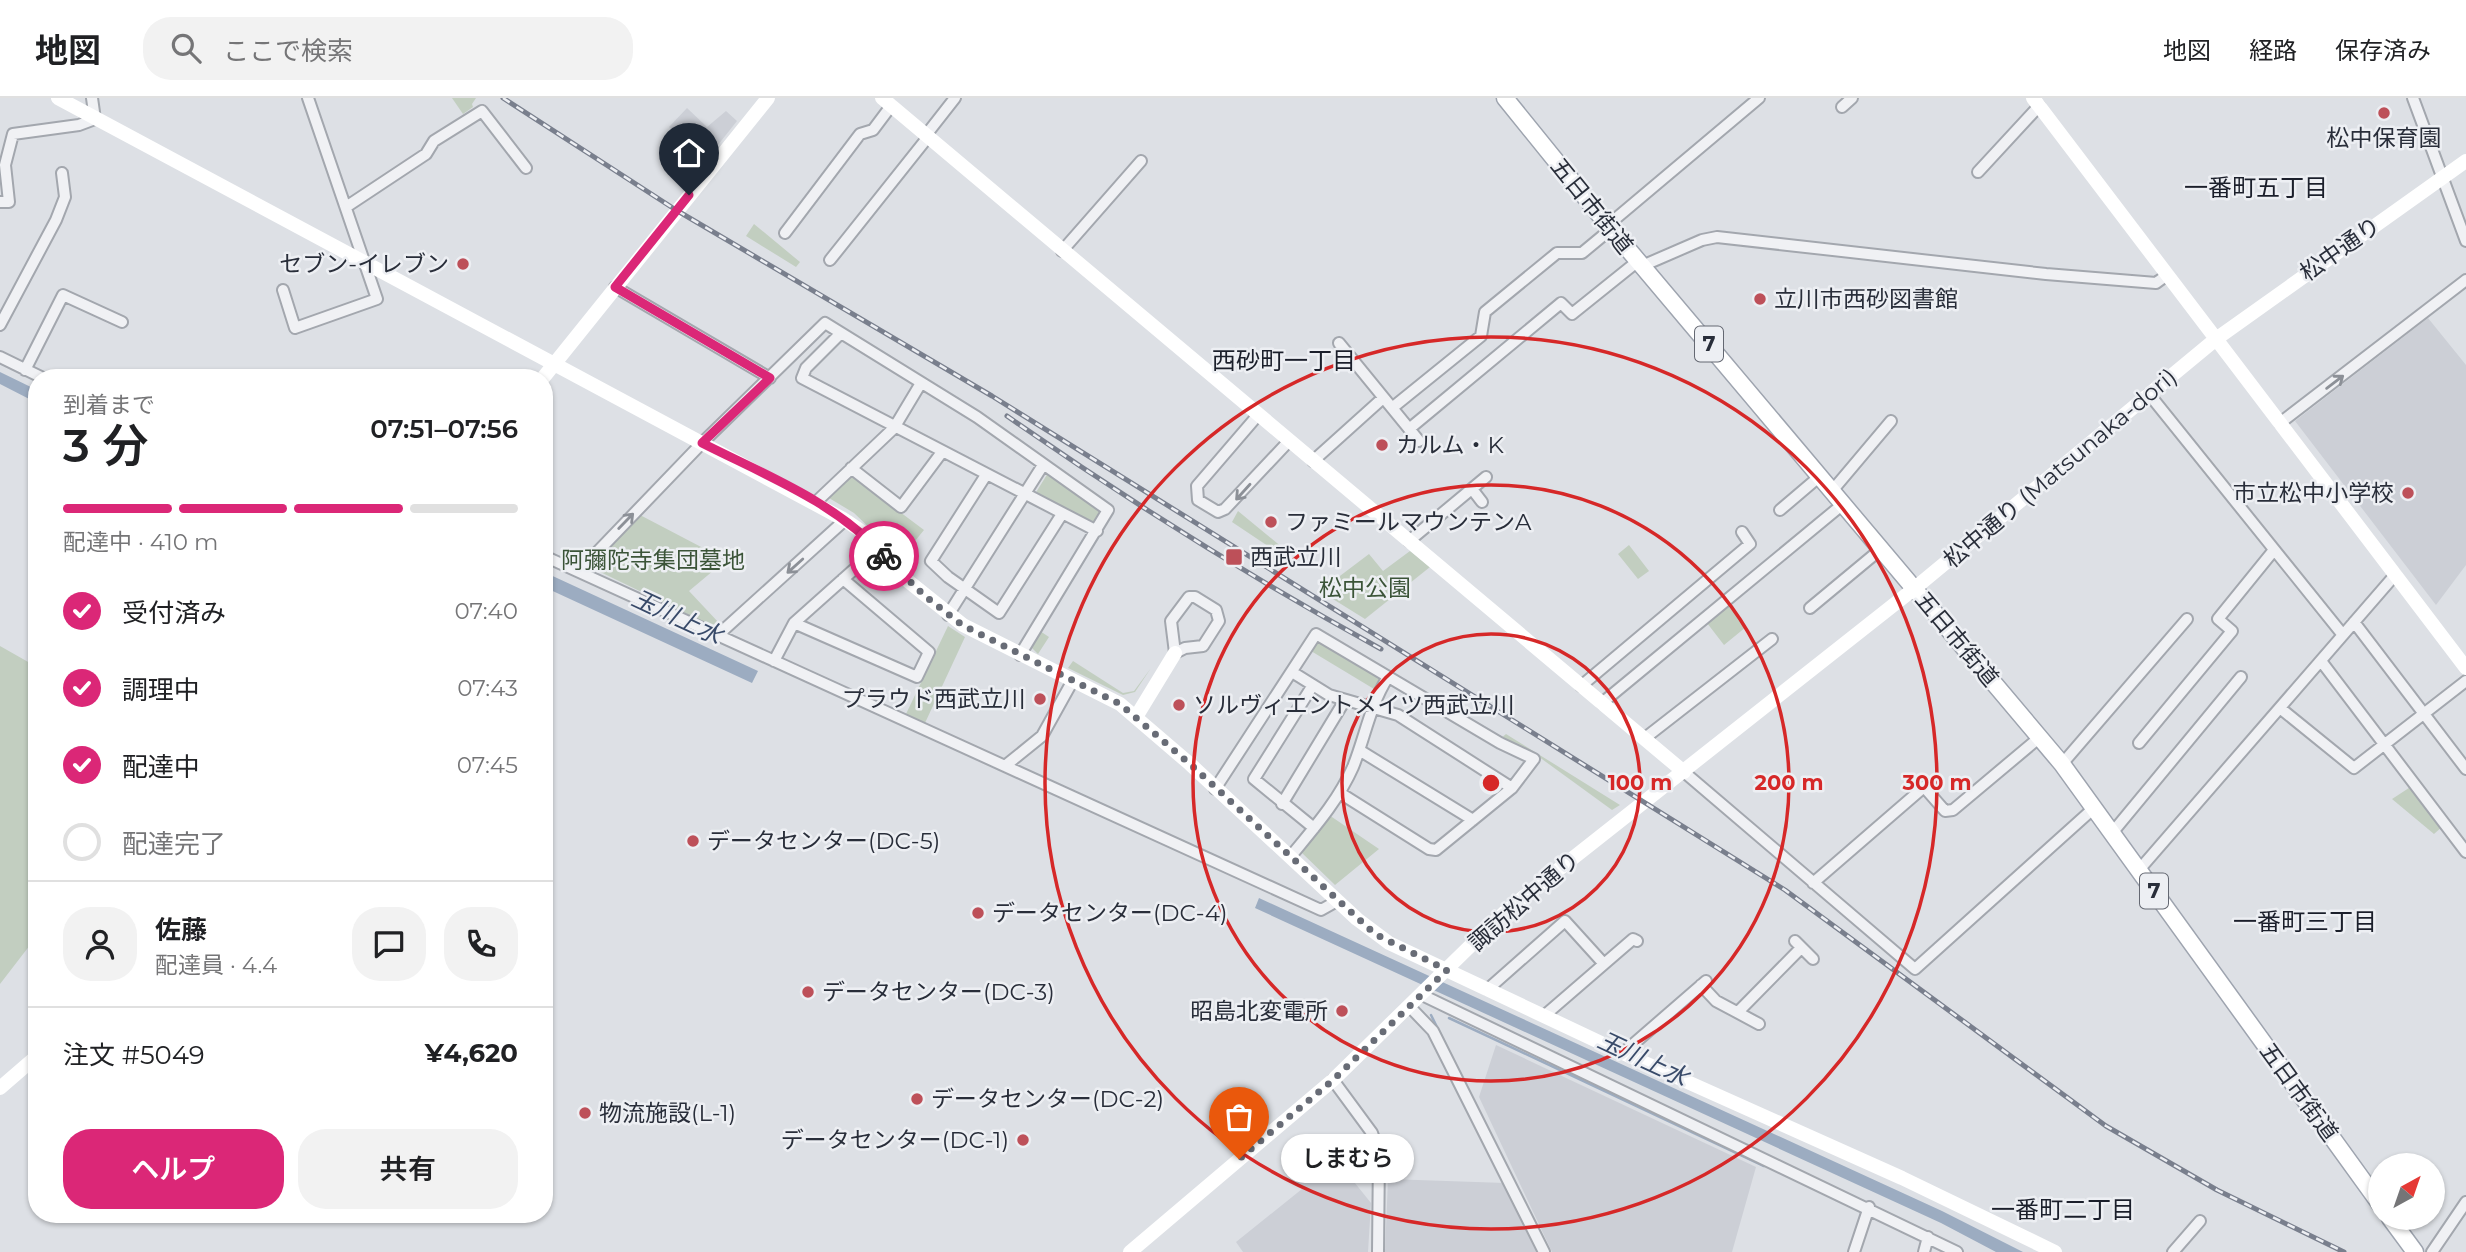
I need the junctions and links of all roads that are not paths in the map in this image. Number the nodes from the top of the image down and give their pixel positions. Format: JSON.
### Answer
{"nodes":[{"id":1,"x":58,"y":98,"type":"edge"},
{"id":2,"x":92,"y":98,"type":"edge"},
{"id":3,"x":308,"y":98,"type":"edge"},
{"id":4,"x":956,"y":98,"type":"edge"},
{"id":5,"x":1505,"y":98,"type":"edge"},
{"id":6,"x":1759,"y":98,"type":"edge"},
{"id":7,"x":1852,"y":98,"type":"edge"},
{"id":8,"x":2413,"y":98,"type":"edge"},
{"id":9,"x":764,"y":99,"type":"edge"},
{"id":10,"x":886,"y":102,"type":"edge"},
{"id":11,"x":2036,"y":102,"type":"edge"},
{"id":12,"x":1842,"y":107,"type":"dead end"},
{"id":13,"x":95,"y":119,"type":"junction"},
{"id":14,"x":927,"y":136,"type":"junction"},
{"id":15,"x":1141,"y":160,"type":"dead end"},
{"id":16,"x":2466,"y":161,"type":"edge"},
{"id":17,"x":526,"y":168,"type":"dead end"},
{"id":18,"x":1978,"y":172,"type":"dead end"},
{"id":19,"x":62,"y":173,"type":"dead end"},
{"id":20,"x":2443,"y":177,"type":"junction"},
{"id":21,"x":0,"y":202,"type":"edge"},
{"id":22,"x":346,"y":207,"type":"junction"},
{"id":23,"x":1609,"y":227,"type":"junction"},
{"id":24,"x":785,"y":233,"type":"dead end"},
{"id":25,"x":2466,"y":241,"type":"edge"},
{"id":26,"x":1062,"y":251,"type":"junction"},
{"id":27,"x":831,"y":253,"type":"dead end"},
{"id":28,"x":363,"y":262,"type":"junction"},
{"id":29,"x":1640,"y":263,"type":"junction"},
{"id":30,"x":2166,"y":275,"type":"junction"},
{"id":31,"x":2466,"y":280,"type":"edge"},
{"id":32,"x":615,"y":287,"type":"junction"},
{"id":33,"x":283,"y":290,"type":"dead end"},
{"id":34,"x":122,"y":322,"type":"dead end"},
{"id":35,"x":0,"y":325,"type":"edge"},
{"id":36,"x":841,"y":333,"type":"junction"},
{"id":37,"x":2216,"y":339,"type":"junction"},
{"id":38,"x":1339,"y":343,"type":"dead end"},
{"id":39,"x":0,"y":357,"type":"edge"},
{"id":40,"x":555,"y":363,"type":"junction"},
{"id":41,"x":550,"y":369,"type":"edge"},
{"id":42,"x":25,"y":370,"type":"junction"},
{"id":43,"x":28,"y":371,"type":"edge"},
{"id":44,"x":770,"y":378,"type":"junction"},
{"id":45,"x":921,"y":383,"type":"junction"},
{"id":46,"x":2149,"y":394,"type":"junction"},
{"id":47,"x":1383,"y":398,"type":"junction"},
{"id":48,"x":1392,"y":408,"type":"junction"},
{"id":49,"x":1258,"y":415,"type":"junction"},
{"id":50,"x":1891,"y":421,"type":"dead end"},
{"id":51,"x":2280,"y":423,"type":"junction"},
{"id":52,"x":894,"y":428,"type":"junction"},
{"id":53,"x":1409,"y":429,"type":"junction"},
{"id":54,"x":1289,"y":441,"type":"junction"},
{"id":55,"x":1419,"y":441,"type":"dead end"},
{"id":56,"x":702,"y":443,"type":"junction"},
{"id":57,"x":942,"y":452,"type":"junction"},
{"id":58,"x":1313,"y":461,"type":"junction"},
{"id":59,"x":1043,"y":465,"type":"junction"},
{"id":60,"x":851,"y":468,"type":"junction"},
{"id":61,"x":986,"y":475,"type":"junction"},
{"id":62,"x":1820,"y":476,"type":"junction"},
{"id":63,"x":1486,"y":477,"type":"dead end"},
{"id":64,"x":1472,"y":489,"type":"junction"},
{"id":65,"x":1832,"y":491,"type":"junction"},
{"id":66,"x":1025,"y":494,"type":"junction"},
{"id":67,"x":816,"y":502,"type":"junction"},
{"id":68,"x":1482,"y":502,"type":"dead end"},
{"id":69,"x":1843,"y":503,"type":"junction"},
{"id":70,"x":1780,"y":510,"type":"dead end"},
{"id":71,"x":1062,"y":514,"type":"junction"},
{"id":72,"x":845,"y":520,"type":"junction"},
{"id":73,"x":1097,"y":531,"type":"junction"},
{"id":74,"x":1742,"y":532,"type":"dead end"},
{"id":75,"x":1409,"y":541,"type":"junction"},
{"id":76,"x":878,"y":548,"type":"junction"},
{"id":77,"x":1881,"y":549,"type":"junction"},
{"id":78,"x":2274,"y":550,"type":"junction"},
{"id":79,"x":553,"y":560,"type":"edge"},
{"id":80,"x":579,"y":571,"type":"junction"},
{"id":81,"x":2395,"y":575,"type":"junction"},
{"id":82,"x":843,"y":579,"type":"junction"},
{"id":83,"x":1914,"y":588,"type":"junction"},
{"id":84,"x":964,"y":590,"type":"junction"},
{"id":85,"x":1810,"y":608,"type":"dead end"},
{"id":86,"x":948,"y":615,"type":"junction"},
{"id":87,"x":2187,"y":619,"type":"dead end"},
{"id":88,"x":2354,"y":622,"type":"junction"},
{"id":89,"x":793,"y":623,"type":"junction"},
{"id":90,"x":718,"y":635,"type":"junction"},
{"id":91,"x":2343,"y":635,"type":"junction"},
{"id":92,"x":1765,"y":642,"type":"dead end"},
{"id":93,"x":1178,"y":648,"type":"junction"},
{"id":94,"x":1020,"y":655,"type":"junction"},
{"id":95,"x":2321,"y":661,"type":"junction"},
{"id":96,"x":774,"y":662,"type":"junction"},
{"id":97,"x":2466,"y":668,"type":"edge"},
{"id":98,"x":1292,"y":672,"type":"junction"},
{"id":99,"x":1388,"y":677,"type":"junction"},
{"id":100,"x":2241,"y":677,"type":"dead end"},
{"id":101,"x":2466,"y":681,"type":"edge"},
{"id":102,"x":1072,"y":682,"type":"junction"},
{"id":103,"x":1313,"y":685,"type":"junction"},
{"id":104,"x":1581,"y":687,"type":"junction"},
{"id":105,"x":1345,"y":700,"type":"junction"},
{"id":106,"x":1602,"y":703,"type":"junction"},
{"id":107,"x":1372,"y":708,"type":"junction"},
{"id":108,"x":2280,"y":708,"type":"junction"},
{"id":109,"x":2424,"y":714,"type":"junction"},
{"id":110,"x":1136,"y":717,"type":"junction"},
{"id":111,"x":2040,"y":737,"type":"junction"},
{"id":112,"x":1645,"y":738,"type":"junction"},
{"id":113,"x":2139,"y":743,"type":"dead end"},
{"id":114,"x":2384,"y":744,"type":"junction"},
{"id":115,"x":1359,"y":750,"type":"junction"},
{"id":116,"x":2062,"y":764,"type":"junction"},
{"id":117,"x":1005,"y":766,"type":"junction"},
{"id":118,"x":2466,"y":769,"type":"edge"},
{"id":119,"x":1684,"y":772,"type":"junction"},
{"id":120,"x":1512,"y":788,"type":"junction"},
{"id":121,"x":1215,"y":789,"type":"junction"},
{"id":122,"x":1340,"y":793,"type":"junction"},
{"id":123,"x":1282,"y":804,"type":"junction"},
{"id":124,"x":1640,"y":806,"type":"joint"},
{"id":125,"x":2094,"y":808,"type":"junction"},
{"id":126,"x":1473,"y":820,"type":"junction"},
{"id":127,"x":1314,"y":828,"type":"junction"},
{"id":128,"x":2112,"y":833,"type":"junction"},
{"id":129,"x":2466,"y":852,"type":"edge"},
{"id":130,"x":1291,"y":856,"type":"junction"},
{"id":131,"x":2139,"y":870,"type":"junction"},
{"id":132,"x":1813,"y":883,"type":"junction"},
{"id":133,"x":1338,"y":901,"type":"junction"},
{"id":134,"x":1637,"y":941,"type":"dead end"},
{"id":135,"x":1813,"y":959,"type":"dead end"},
{"id":136,"x":1604,"y":964,"type":"junction"},
{"id":137,"x":1443,"y":974,"type":"junction"},
{"id":138,"x":1488,"y":989,"type":"junction"},
{"id":139,"x":1425,"y":992,"type":"junction"},
{"id":140,"x":1410,"y":1007,"type":"junction"},
{"id":141,"x":1738,"y":1012,"type":"junction"},
{"id":142,"x":1545,"y":1015,"type":"junction"},
{"id":143,"x":1759,"y":1024,"type":"dead end"},
{"id":144,"x":1623,"y":1053,"type":"junction"},
{"id":145,"x":28,"y":1064,"type":"edge"},
{"id":146,"x":1333,"y":1080,"type":"junction"},
{"id":147,"x":0,"y":1088,"type":"edge"},
{"id":148,"x":2368,"y":1187,"type":"edge"},
{"id":149,"x":2466,"y":1202,"type":"edge"},
{"id":150,"x":1869,"y":1207,"type":"junction"},
{"id":151,"x":2200,"y":1222,"type":"dead end"},
{"id":152,"x":2398,"y":1230,"type":"edge"},
{"id":153,"x":1928,"y":1237,"type":"junction"},
{"id":154,"x":1130,"y":1252,"type":"edge"},
{"id":155,"x":1378,"y":1252,"type":"edge"},
{"id":156,"x":1544,"y":1252,"type":"edge"},
{"id":157,"x":1854,"y":1252,"type":"edge"},
{"id":158,"x":1924,"y":1252,"type":"edge"},
{"id":159,"x":1957,"y":1252,"type":"edge"},
{"id":160,"x":2055,"y":1252,"type":"edge"},
{"id":161,"x":2173,"y":1252,"type":"edge"},
{"id":162,"x":2414,"y":1252,"type":"edge"},
{"id":163,"x":2432,"y":1252,"type":"edge"}],
"edges":[{"from":1,"to":13,"type":"street"},
{"from":2,"to":13,"type":"street"},
{"from":3,"to":22,"type":"street"},
{"from":4,"to":14,"type":"street"},
{"from":5,"to":23,"type":"main road","name":"五日市街道","number":"7"},
{"from":6,"to":23,"type":"street"},
{"from":7,"to":12,"type":"street"},
{"from":8,"to":20,"type":"street"},
{"from":9,"to":32,"type":"street"},
{"from":10,"to":14,"type":"street"},
{"from":10,"to":24,"type":"street"},
{"from":11,"to":18,"type":"street"},
{"from":11,"to":30,"type":"street"},
{"from":13,"to":21,"type":"street"},
{"from":13,"to":28,"type":"street"},
{"from":14,"to":26,"type":"street"},
{"from":14,"to":27,"type":"street"},
{"from":15,"to":26,"type":"street"},
{"from":16,"to":20,"type":"street","name":"松中通り"},
{"from":17,"to":22,"type":"street"},
{"from":19,"to":35,"type":"street"},
{"from":20,"to":25,"type":"street"},
{"from":20,"to":37,"type":"street","name":"松中通り"},
{"from":22,"to":28,"type":"street"},
{"from":23,"to":29,"type":"main road","name":"五日市街道","number":"7"},
{"from":23,"to":48,"type":"street"},
{"from":26,"to":49,"type":"street"},
{"from":28,"to":33,"type":"street"},
{"from":28,"to":40,"type":"street"},
{"from":29,"to":30,"type":"street"},
{"from":29,"to":53,"type":"street"},
{"from":29,"to":62,"type":"main road","name":"五日市街道","number":"7"},
{"from":30,"to":37,"type":"street"},
{"from":51,"to":31,"type":"street","one_way":true},
{"from":32,"to":40,"type":"street"},
{"from":32,"to":44,"type":"street"},
{"from":34,"to":42,"type":"street"},
{"from":36,"to":44,"type":"street"},
{"from":36,"to":45,"type":"street"},
{"from":36,"to":52,"type":"street"},
{"from":37,"to":46,"type":"street","name":"松中通り (Matsunaka-dori)"},
{"from":37,"to":51,"type":"street"},
{"from":38,"to":47,"type":"street"},
{"from":39,"to":42,"type":"street"},
{"from":40,"to":41,"type":"street"},
{"from":40,"to":56,"type":"street"},
{"from":42,"to":43,"type":"street"},
{"from":44,"to":56,"type":"street"},
{"from":45,"to":52,"type":"street"},
{"from":45,"to":59,"type":"street"},
{"from":46,"to":78,"type":"street"},
{"from":46,"to":83,"type":"street","name":"松中通り (Matsunaka-dori)"},
{"from":47,"to":48,"type":"street"},
{"from":47,"to":58,"type":"street"},
{"from":48,"to":53,"type":"street"},
{"from":49,"to":54,"type":"street"},
{"from":54,"to":49,"type":"street","one_way":true},
{"from":50,"to":65,"type":"street"},
{"from":51,"to":81,"type":"street"},
{"from":52,"to":57,"type":"street"},
{"from":52,"to":60,"type":"street"},
{"from":53,"to":55,"type":"street"},
{"from":54,"to":58,"type":"street"},
{"from":56,"to":67,"type":"street"},
{"from":80,"to":56,"type":"street","one_way":true},
{"from":57,"to":60,"type":"street"},
{"from":57,"to":61,"type":"street"},
{"from":58,"to":75,"type":"street"},
{"from":59,"to":66,"type":"street"},
{"from":59,"to":73,"type":"street"},
{"from":60,"to":67,"type":"street"},
{"from":61,"to":66,"type":"street"},
{"from":61,"to":84,"type":"street"},
{"from":62,"to":65,"type":"main road","name":"五日市街道","number":"7"},
{"from":62,"to":70,"type":"street"},
{"from":63,"to":64,"type":"street"},
{"from":64,"to":68,"type":"street"},
{"from":64,"to":75,"type":"street"},
{"from":65,"to":69,"type":"main road","name":"五日市街道","number":"7"},
{"from":66,"to":71,"type":"street"},
{"from":66,"to":84,"type":"street"},
{"from":67,"to":72,"type":"street"},
{"from":69,"to":77,"type":"main road","name":"五日市街道","number":"7"},
{"from":69,"to":106,"type":"street"},
{"from":71,"to":73,"type":"street"},
{"from":71,"to":84,"type":"street"},
{"from":72,"to":76,"type":"street"},
{"from":72,"to":90,"type":"street","one_way":true},
{"from":73,"to":94,"type":"street"},
{"from":74,"to":104,"type":"street"},
{"from":75,"to":104,"type":"street"},
{"from":76,"to":82,"type":"street"},
{"from":76,"to":86,"type":"street"},
{"from":77,"to":83,"type":"main road","name":"五日市街道","number":"7"},
{"from":77,"to":85,"type":"street"},
{"from":78,"to":91,"type":"street"},
{"from":78,"to":113,"type":"street"},
{"from":79,"to":80,"type":"street"},
{"from":80,"to":90,"type":"street"},
{"from":81,"to":88,"type":"street"},
{"from":81,"to":97,"type":"street"},
{"from":82,"to":89,"type":"street"},
{"from":82,"to":89,"type":"street"},
{"from":83,"to":111,"type":"main road","name":"五日市街道","number":"7"},
{"from":83,"to":119,"type":"street","name":"松中通り (Matsunaka-dori)"},
{"from":84,"to":86,"type":"street"},
{"from":86,"to":94,"type":"street"},
{"from":87,"to":116,"type":"street"},
{"from":88,"to":91,"type":"street"},
{"from":88,"to":109,"type":"street"},
{"from":89,"to":96,"type":"street"},
{"from":90,"to":96,"type":"street"},
{"from":91,"to":95,"type":"street"},
{"from":92,"to":112,"type":"street"},
{"from":93,"to":93,"type":"street"},
{"from":93,"to":110,"type":"street"},
{"from":94,"to":102,"type":"street"},
{"from":95,"to":108,"type":"street"},
{"from":95,"to":114,"type":"street"},
{"from":96,"to":117,"type":"street"},
{"from":98,"to":99,"type":"street"},
{"from":98,"to":103,"type":"street"},
{"from":98,"to":121,"type":"street"},
{"from":99,"to":107,"type":"street"},
{"from":99,"to":120,"type":"street"},
{"from":100,"to":128,"type":"street"},
{"from":101,"to":109,"type":"street"},
{"from":102,"to":110,"type":"street"},
{"from":102,"to":117,"type":"street"},
{"from":103,"to":105,"type":"street"},
{"from":103,"to":123,"type":"street"},
{"from":104,"to":106,"type":"street"},
{"from":105,"to":107,"type":"street"},
{"from":105,"to":123,"type":"street"},
{"from":106,"to":112,"type":"street"},
{"from":107,"to":115,"type":"street"},
{"from":107,"to":120,"type":"street"},
{"from":108,"to":114,"type":"street"},
{"from":108,"to":131,"type":"street"},
{"from":109,"to":114,"type":"street"},
{"from":109,"to":118,"type":"street"},
{"from":110,"to":121,"type":"street"},
{"from":111,"to":116,"type":"main road","name":"五日市街道","number":"7"},
{"from":111,"to":132,"type":"street"},
{"from":112,"to":119,"type":"street"},
{"from":114,"to":129,"type":"street"},
{"from":115,"to":122,"type":"street"},
{"from":115,"to":126,"type":"street"},
{"from":116,"to":125,"type":"main road","name":"五日市街道","number":"7"},
{"from":117,"to":133,"type":"street"},
{"from":119,"to":124,"type":"street","name":"松中通り (Matsunaka-dori)"},
{"from":119,"to":132,"type":"street"},
{"from":120,"to":126,"type":"street"},
{"from":121,"to":130,"type":"street"},
{"from":122,"to":126,"type":"street"},
{"from":122,"to":127,"type":"street"},
{"from":123,"to":127,"type":"street"},
{"from":124,"to":137,"type":"street","name":"諏訪松中通り"},
{"from":125,"to":128,"type":"main road","name":"五日市街道","number":"7"},
{"from":125,"to":132,"type":"street"},
{"from":127,"to":130,"type":"street"},
{"from":128,"to":131,"type":"main road","name":"五日市街道","number":"7"},
{"from":130,"to":133,"type":"street"},
{"from":131,"to":148,"type":"main road","name":"五日市街道","number":"7"},
{"from":133,"to":137,"type":"street"},
{"from":134,"to":136,"type":"street"},
{"from":135,"to":141,"type":"street"},
{"from":136,"to":138,"type":"street"},
{"from":136,"to":142,"type":"street"},
{"from":137,"to":138,"type":"street"},
{"from":137,"to":139,"type":"street","name":"諏訪松中通り"},
{"from":138,"to":142,"type":"street"},
{"from":139,"to":140,"type":"street","name":"諏訪松中通り"},
{"from":139,"to":150,"type":"street"},
{"from":140,"to":146,"type":"street","name":"諏訪松中通り"},
{"from":140,"to":156,"type":"street"},
{"from":141,"to":143,"type":"street"},
{"from":141,"to":144,"type":"street"},
{"from":142,"to":144,"type":"street"},
{"from":144,"to":160,"type":"street"},
{"from":145,"to":147,"type":"street"},
{"from":146,"to":154,"type":"street","name":"諏訪松中通り"},
{"from":146,"to":155,"type":"street"},
{"from":149,"to":163,"type":"street"},
{"from":150,"to":153,"type":"street"},
{"from":150,"to":157,"type":"street"},
{"from":151,"to":161,"type":"street"},
{"from":152,"to":162,"type":"main road"},
{"from":153,"to":158,"type":"street"},
{"from":153,"to":159,"type":"street"}]}
